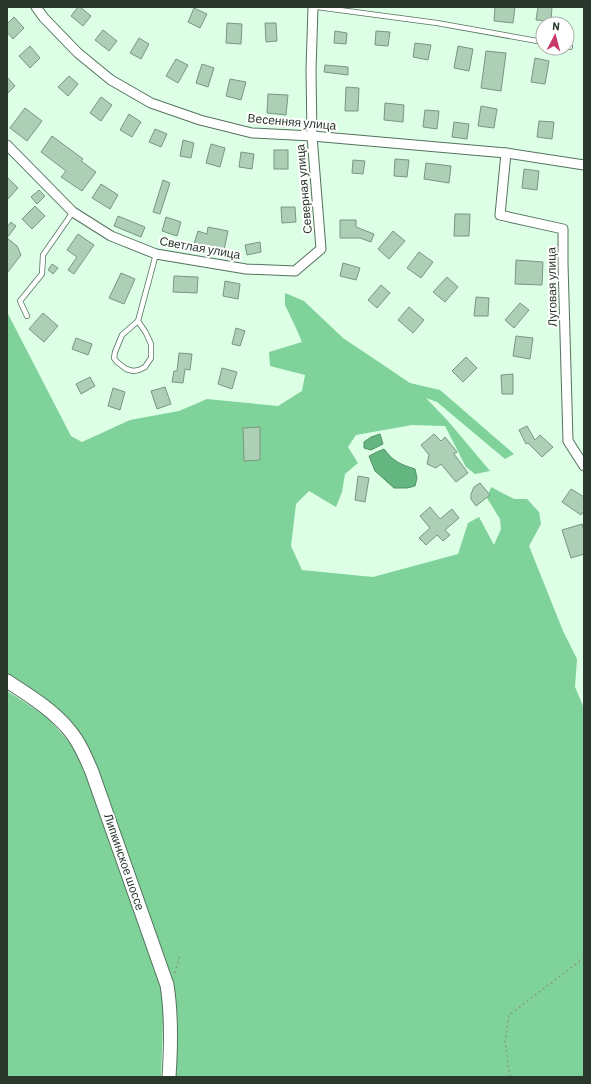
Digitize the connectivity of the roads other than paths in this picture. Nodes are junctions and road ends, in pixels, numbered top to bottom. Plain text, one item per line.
1 (36, 7) edge
2 (313, 7) edge
3 (317, 7) edge
4 (535, 41) edge
5 (312, 136) junction
6 (7, 145) edge
7 (506, 153) junction
8 (584, 165) edge
9 (74, 212) junction
10 (321, 248) joint
11 (156, 254) junction
12 (27, 316) dead end
13 (138, 321) junction
14 (584, 466) edge
15 (7, 681) edge
16 (169, 1077) edge

1 - 5 street, Весенняя улица
2 - 5 street, Северная улица
3 - 4 lane
5 - 7 street, Весенняя улица
5 - 10 street, Северная улица
6 - 9 street, Светлая улица
7 - 8 street, Весенняя улица
7 - 14 street, Луговая улица
9 - 11 street, Светлая улица
9 - 12 lane
10 - 11 street, Светлая улица
11 - 13 lane
13 - 13 lane
15 - 16 street, Липкинское шоссе

